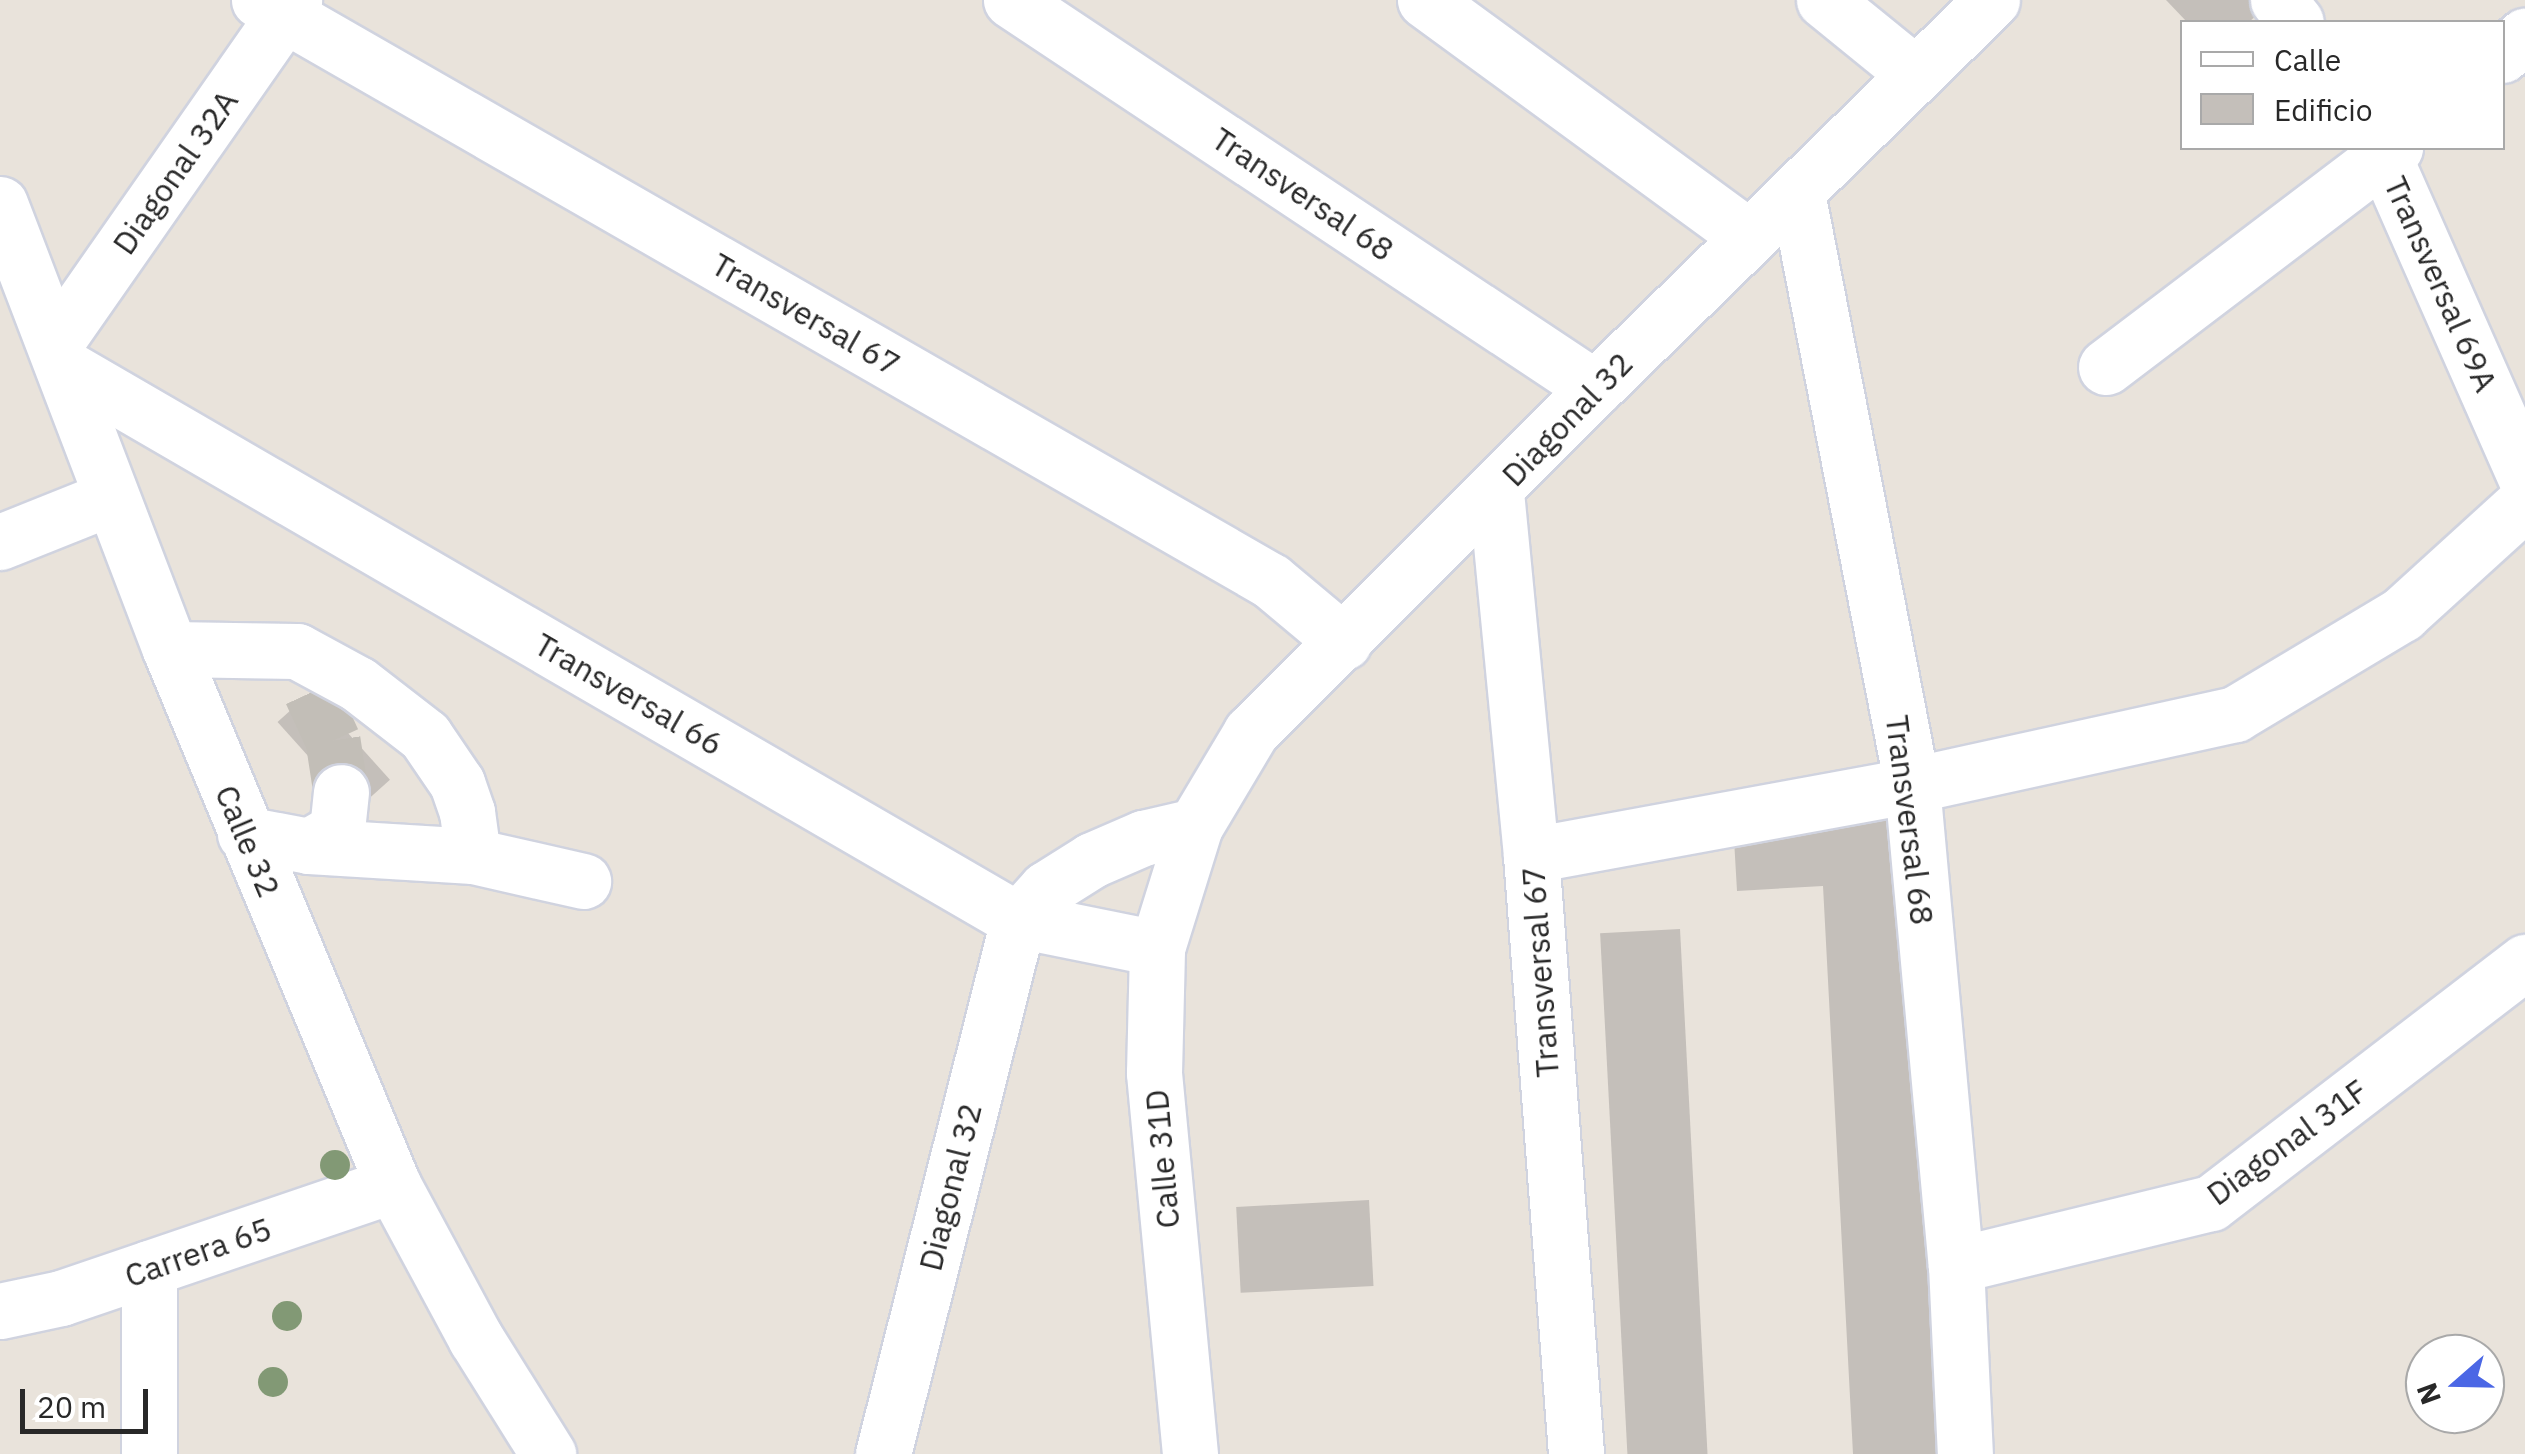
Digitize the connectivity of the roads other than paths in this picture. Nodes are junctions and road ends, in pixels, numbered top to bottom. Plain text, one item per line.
1 (1011, 0) edge
2 (1425, 0) edge
3 (1824, 0) edge
4 (1992, 0) edge
5 (2278, 0) edge
6 (280, 5) edge
7 (2294, 20) edge
8 (2525, 36) edge
9 (2505, 53) edge
10 (1915, 74) junction
11 (2387, 150) edge
12 (1796, 193) junction
13 (0, 204) edge
14 (1749, 237) junction
15 (59, 354) junction
16 (2106, 367) dead end
17 (1595, 388) junction
18 (2525, 476) edge
19 (1496, 492) junction
20 (110, 498) junction
21 (2525, 502) edge
22 (0, 542) edge
23 (1344, 642) junction
24 (262, 648) junction
25 (170, 649) junction
26 (312, 692) tunnel mouth
27 (1912, 785) junction
28 (341, 792) tunnel mouth
29 (245, 834) junction
30 (309, 846) junction
31 (1187, 846) junction
32 (1532, 855) junction
33 (473, 856) junction
34 (583, 881) dead end
35 (1018, 920) junction
36 (1157, 948) junction
37 (2525, 962) edge
38 (393, 1185) junction
39 (1956, 1265) junction
40 (149, 1268) junction
41 (0, 1311) edge
42 (149, 1454) edge
43 (548, 1454) edge
44 (883, 1454) edge
45 (1190, 1454) edge
46 (1576, 1454) edge
47 (1965, 1454) edge

1 - 17 street, Transversal 68
2 - 14 street
3 - 10 street
4 - 10 street, Diagonal 32
5 - 7 street
6 - 15 street, Diagonal 32A
6 - 23 street, Transversal 67
8 - 9 street
10 - 12 street, Diagonal 32
11 - 16 street
11 - 18 street, Transversal 69A
12 - 14 street, Diagonal 32
12 - 27 street, Transversal 68
13 - 15 street, Calle 32
14 - 17 street, Diagonal 32
15 - 20 street, Calle 32
15 - 35 street, Transversal 66
17 - 19 street, Diagonal 32
19 - 23 street, Diagonal 32
19 - 32 street, Transversal 67
20 - 22 street
20 - 25 street, Calle 32
21 - 27 street
23 - 31 street, Diagonal 32
24 - 25 street
24 - 26 street
24 - 33 street
25 - 29 street, Calle 32
27 - 32 street
27 - 39 street, Transversal 68
28 - 30 street
29 - 30 street
29 - 38 street, Calle 32
30 - 33 street
31 - 35 street
31 - 36 street, Calle 31D
32 - 46 street, Transversal 67
33 - 34 street
35 - 36 street, Transversal 66
35 - 44 street, Diagonal 32
36 - 45 street, Calle 31D
37 - 39 street, Diagonal 31F
38 - 40 street, Carrera 65
38 - 43 street, Calle 32
39 - 47 street, Transversal 68
40 - 41 street, Carrera 65
40 - 42 street

